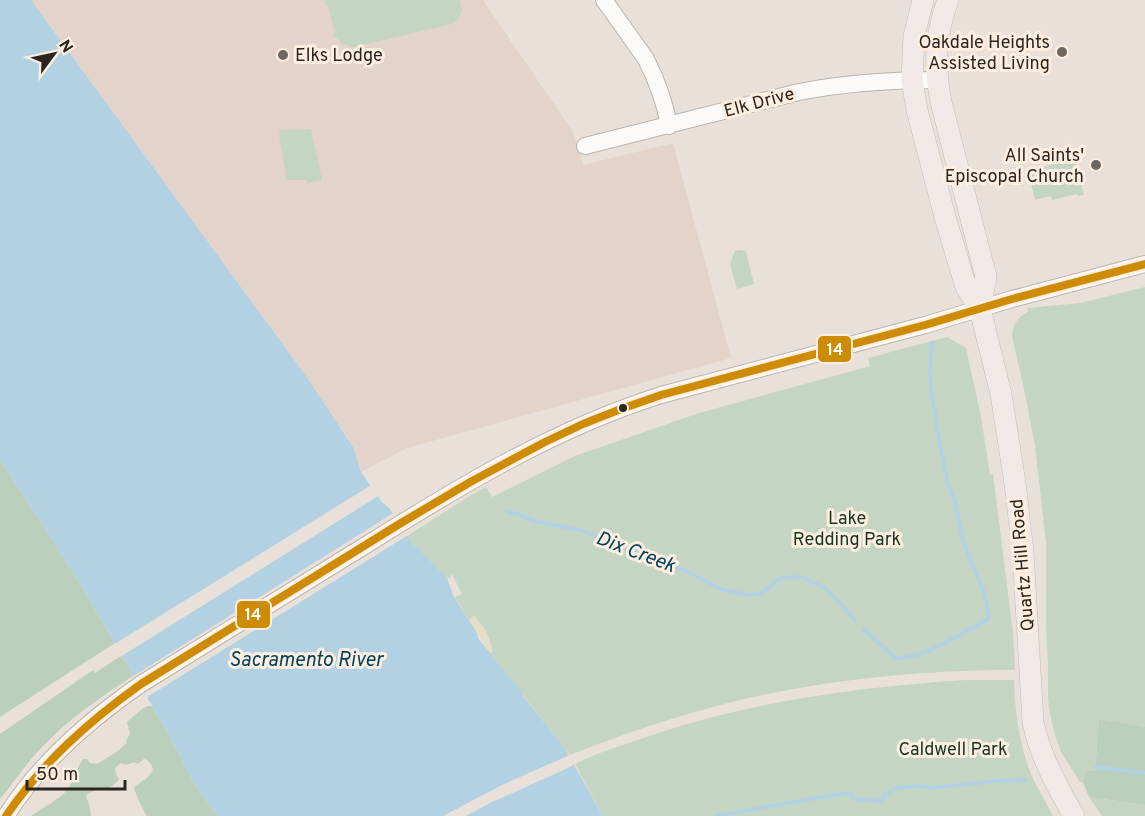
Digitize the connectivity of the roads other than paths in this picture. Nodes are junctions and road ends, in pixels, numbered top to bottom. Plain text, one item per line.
1 (604, 0) edge
2 (923, 0) edge
3 (948, 0) edge
4 (912, 80) junction
5 (937, 80) junction
6 (669, 126) junction
7 (585, 146) dead end
8 (1145, 264) edge
9 (980, 309) junction
10 (6, 816) edge
11 (1074, 816) edge

1 - 6 street
2 - 4 main road, Quartz Hill Road
3 - 5 main road, Quartz Hill Road
4 - 5 street, Elk Drive
4 - 6 street, Elk Drive
4 - 9 main road, Quartz Hill Road
5 - 9 main road, Quartz Hill Road
6 - 7 street, Elk Drive
8 - 9 street
9 - 10 street
9 - 11 main road, Quartz Hill Road

